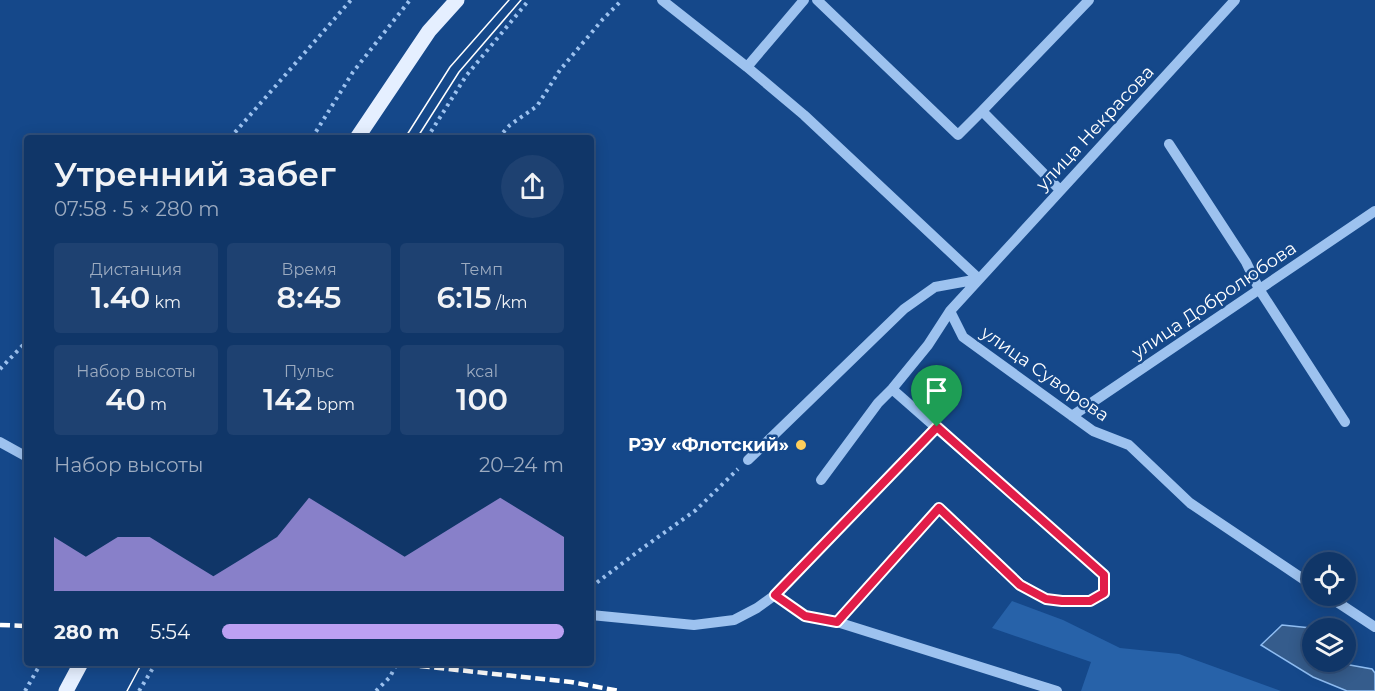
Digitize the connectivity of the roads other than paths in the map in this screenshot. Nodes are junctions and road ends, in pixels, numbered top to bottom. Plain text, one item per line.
1 (457, 0) edge
2 (662, 0) edge
3 (804, 0) edge
4 (818, 0) edge
5 (1089, 0) edge
6 (1235, 0) edge
7 (747, 67) junction
8 (982, 111) junction
9 (359, 135) edge
10 (1169, 144) dead end
11 (1060, 190) junction
12 (1375, 211) edge
13 (979, 279) junction
14 (1259, 289) junction
15 (950, 311) junction
16 (892, 389) junction
17 (1072, 416) junction
18 (1345, 422) dead end
19 (937, 427) junction
20 (0, 442) edge
21 (24, 455) edge
22 (748, 460) road end
23 (821, 480) dead end
24 (1302, 578) edge
25 (775, 595) junction
26 (1343, 606) edge
27 (594, 615) edge
28 (837, 622) junction
29 (1375, 627) edge
30 (79, 666) edge
31 (66, 691) edge
32 (1057, 691) edge

1 - 9 main road
2 - 7 street
3 - 7 street
4 - 8 street
5 - 8 street
6 - 11 street, улица Некрасова
7 - 13 street
8 - 11 street
10 - 14 street
11 - 13 street, улица Некрасова
12 - 14 street, улица Добролюбова
13 - 15 street
13 - 22 street
14 - 17 street, улица Добролюбова
14 - 18 street
15 - 16 street
15 - 17 street, улица Суворова
16 - 19 street
16 - 23 street
17 - 24 street, улица Суворова
19 - 25 street
19 - 28 street
20 - 21 street
25 - 27 street
25 - 28 street
26 - 29 street
28 - 32 street
30 - 31 main road

